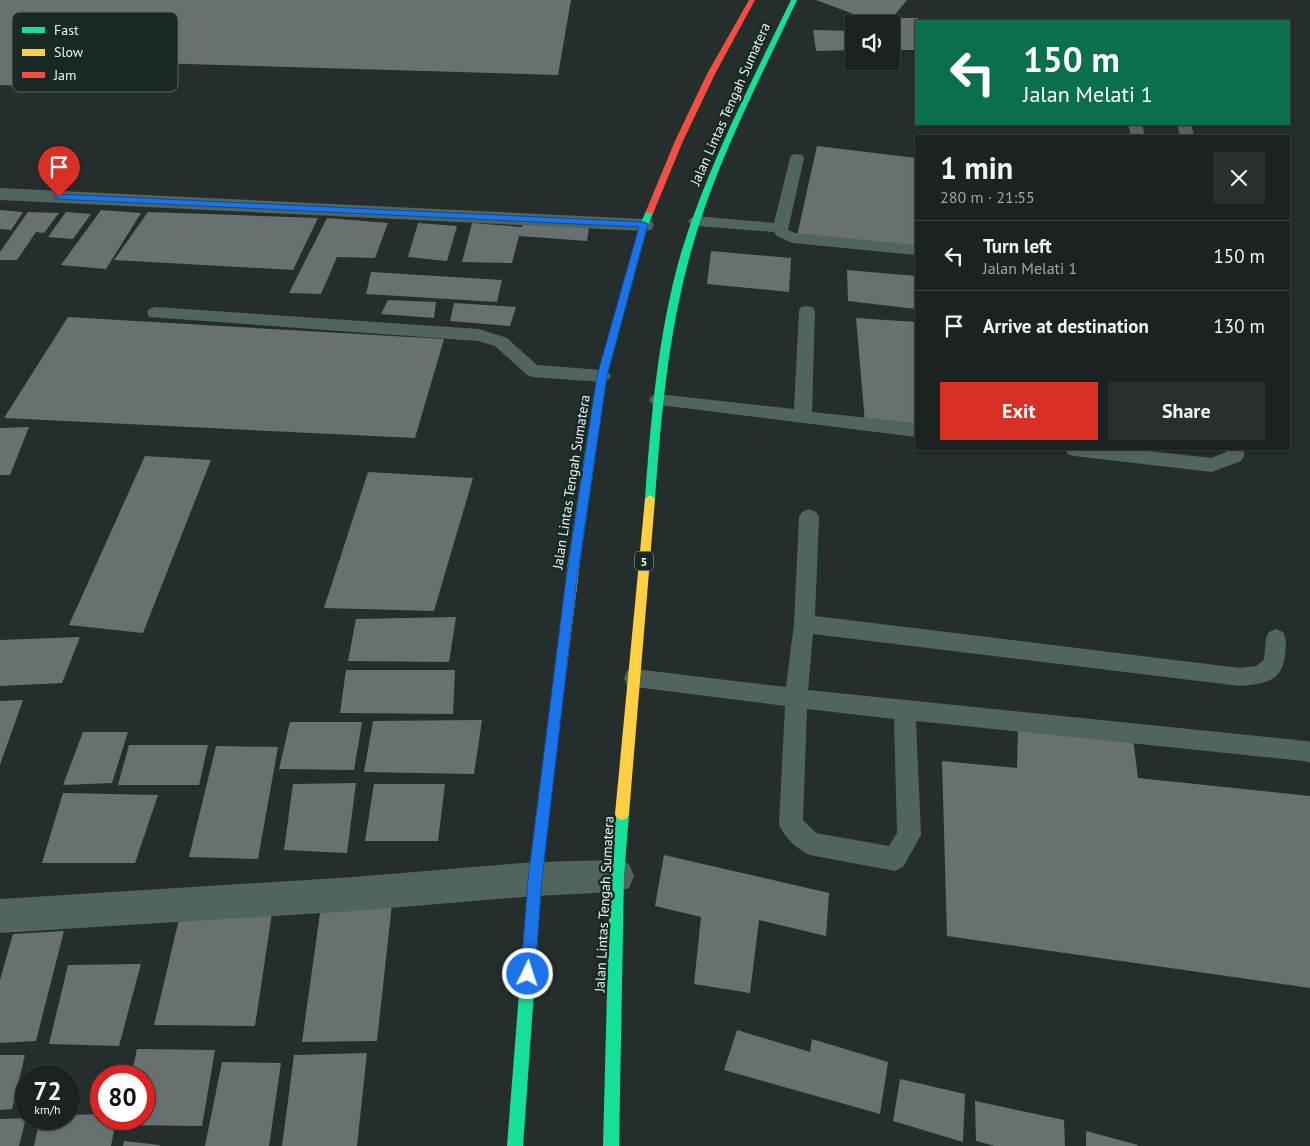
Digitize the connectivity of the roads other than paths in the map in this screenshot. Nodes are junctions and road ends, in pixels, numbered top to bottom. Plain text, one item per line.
1 (794, 0) edge
2 (753, 4) edge
3 (797, 158) dead end
4 (0, 194) edge
5 (696, 221) junction
6 (644, 224) junction
7 (780, 228) junction
8 (915, 250) edge
9 (807, 311) dead end
10 (155, 313) dead end
11 (602, 376) junction
12 (658, 400) junction
13 (803, 417) junction
14 (915, 430) edge
15 (1083, 450) edge
16 (1235, 450) edge
17 (810, 517) dead end
18 (804, 624) junction
19 (1276, 638) dead end
20 (635, 678) junction
21 (796, 699) junction
22 (905, 709) junction
23 (1310, 753) edge
24 (617, 876) junction
25 (535, 879) junction
26 (0, 916) edge
27 (611, 1145) edge
28 (515, 1146) edge
29 (598, 1146) edge

1 - 5 highway, Jalan Lintas Tengah Sumatera / 5
2 - 6 highway, Jalan Lintas Tengah Sumatera
3 - 7 lane
4 - 6 street
5 - 7 lane
5 - 12 highway, Jalan Lintas Tengah Sumatera / 5
6 - 11 highway, Jalan Lintas Tengah Sumatera
7 - 8 lane
9 - 13 lane
10 - 11 lane
11 - 25 highway, Jalan Lintas Tengah Sumatera
12 - 13 lane
12 - 20 highway, Jalan Lintas Tengah Sumatera / 5
13 - 14 lane
15 - 16 lane
17 - 18 lane
18 - 19 lane
18 - 21 lane
20 - 21 lane
20 - 24 highway, Jalan Lintas Tengah Sumatera / 5
21 - 22 lane
21 - 22 lane
22 - 23 lane
24 - 25 street
24 - 27 highway, Jalan Lintas Tengah Sumatera / 5
25 - 26 street
25 - 28 highway, Jalan Lintas Tengah Sumatera
27 - 29 highway

